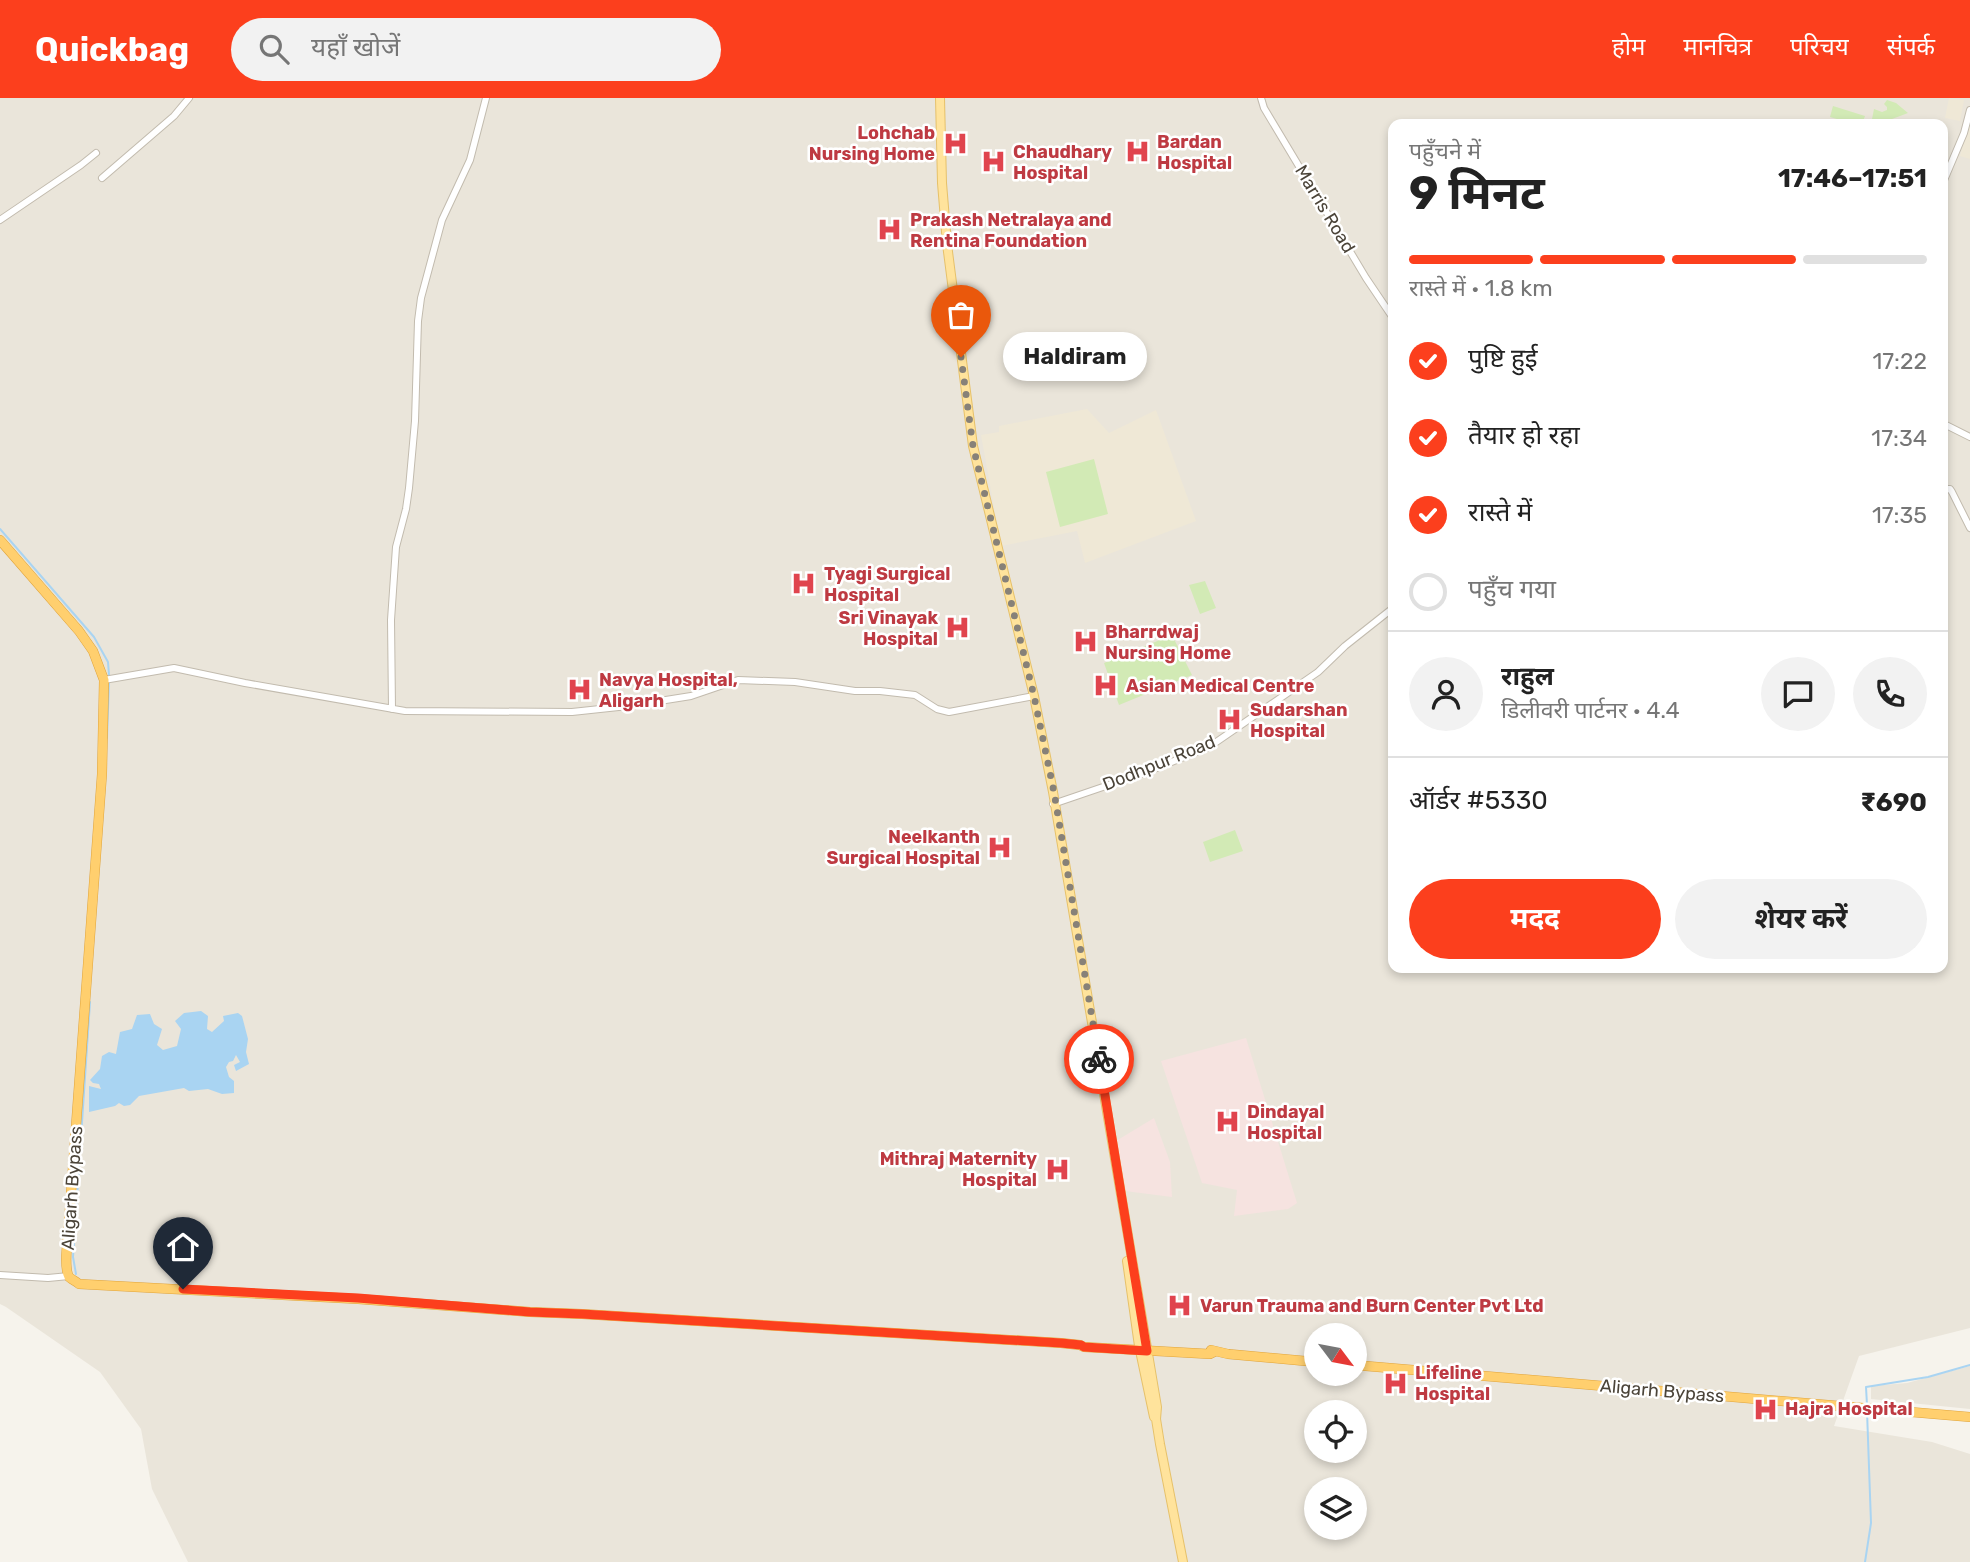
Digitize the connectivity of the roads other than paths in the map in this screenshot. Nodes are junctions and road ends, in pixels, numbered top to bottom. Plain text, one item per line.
1 (189, 98) edge
2 (486, 98) edge
3 (937, 98) edge
4 (1261, 98) edge
5 (1970, 110) edge
6 (96, 153) dead end
7 (1948, 171) edge
8 (102, 178) dead end
9 (0, 220) edge
10 (1388, 310) edge
11 (1948, 426) edge
12 (1970, 437) edge
13 (1948, 489) edge
14 (1970, 528) edge
15 (0, 540) edge
16 (1388, 612) edge
17 (107, 680) junction
18 (1032, 696) junction
19 (391, 709) junction
20 (1054, 804) junction
21 (0, 1275) edge
22 (69, 1276) junction
23 (1143, 1349) junction
24 (1304, 1361) edge
25 (1367, 1366) edge
26 (1970, 1417) edge
27 (1183, 1562) edge

1 - 8 street
2 - 19 street
3 - 18 main road
4 - 10 street, Marris Road
5 - 7 street
6 - 9 street
11 - 12 street
13 - 14 street
15 - 17 highway, Aligarh Bypass
16 - 20 street, Dodhpur Road
17 - 19 street
17 - 22 highway, Aligarh Bypass
18 - 19 street
18 - 20 main road
20 - 23 main road
21 - 22 street
22 - 23 highway, Aligarh Bypass
23 - 24 highway, Aligarh Bypass
23 - 27 main road
25 - 26 highway, Aligarh Bypass

